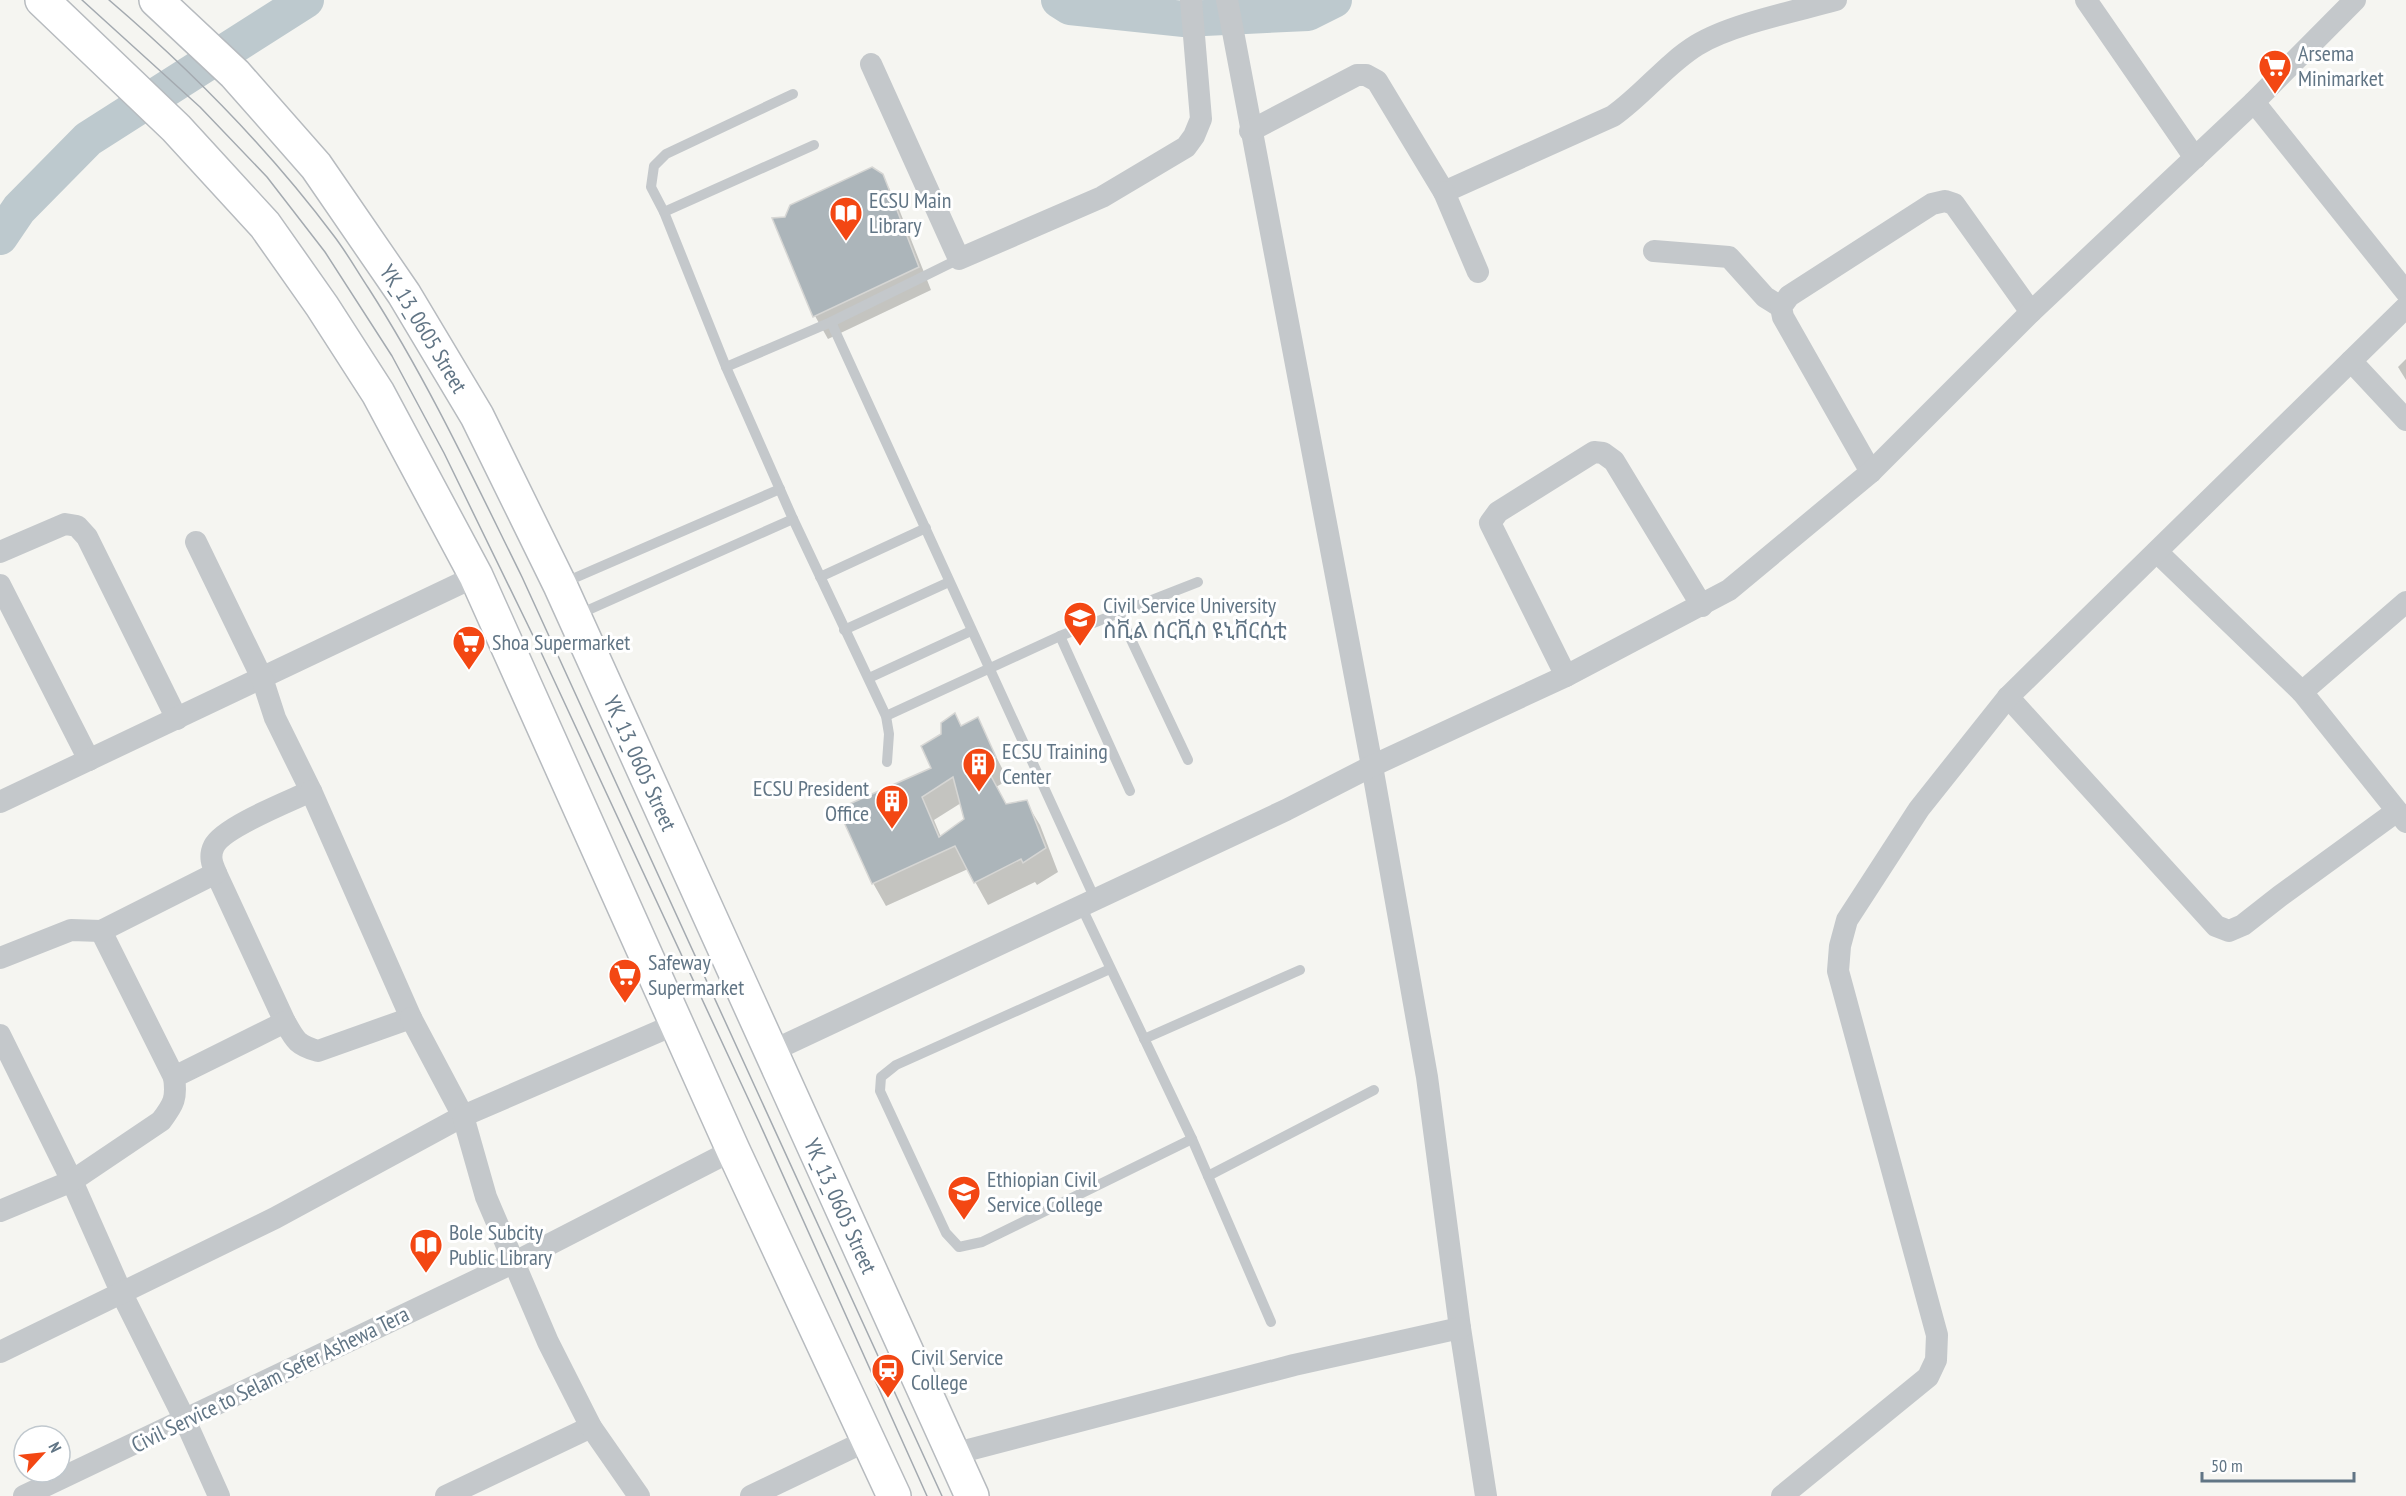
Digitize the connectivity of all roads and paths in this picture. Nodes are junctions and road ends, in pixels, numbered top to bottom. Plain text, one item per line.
1 (42, 0) edge
2 (1191, 0) edge
3 (1227, 0) edge
4 (1836, 0) edge
5 (2086, 0) edge
6 (2355, 0) edge
7 (156, 1) edge
8 (871, 64) dead end
9 (793, 94) dead end
10 (2254, 102) junction
11 (1250, 131) junction
12 (814, 145) dead end
13 (2195, 158) junction
14 (1444, 192) junction
15 (664, 212) junction
16 (1653, 251) dead end
17 (958, 259) junction
18 (1478, 272) dead end
19 (2406, 292) edge
20 (2406, 307) edge
21 (1781, 308) junction
22 (2031, 312) junction
23 (831, 322) junction
24 (2351, 361) junction
25 (726, 367) junction
26 (2406, 420) edge
27 (1871, 472) junction
28 (780, 489) junction
29 (793, 519) junction
30 (926, 528) junction
31 (196, 542) dead end
32 (0, 552) edge
33 (2157, 552) junction
34 (476, 576) junction
35 (820, 577) junction
36 (949, 582) junction
37 (1198, 582) dead end
38 (0, 585) edge
39 (560, 585) junction
40 (2406, 602) edge
41 (1702, 606) junction
42 (1118, 612) junction
43 (574, 617) junction
44 (844, 630) junction
45 (971, 631) junction
46 (1060, 636) junction
47 (991, 669) junction
48 (1566, 676) junction
49 (262, 678) junction
50 (869, 678) junction
51 (2302, 693) junction
52 (2008, 697) junction
53 (886, 716) junction
54 (177, 719) junction
55 (89, 760) junction
56 (1188, 760) dead end
57 (887, 762) dead end
58 (1372, 766) junction
59 (311, 791) junction
60 (1130, 791) dead end
61 (0, 802) edge
62 (2402, 817) edge
63 (216, 873) junction
64 (1088, 902) junction
65 (101, 930) junction
66 (0, 958) edge
67 (1110, 969) junction
68 (1300, 970) dead end
69 (411, 1018) junction
70 (285, 1022) junction
71 (676, 1024) junction
72 (0, 1035) edge
73 (1144, 1039) junction
74 (772, 1051) junction
75 (174, 1077) junction
76 (1374, 1090) dead end
77 (462, 1116) junction
78 (1192, 1139) junction
79 (733, 1150) junction
80 (1208, 1176) junction
81 (72, 1181) junction
82 (0, 1211) edge
83 (515, 1262) junction
84 (122, 1294) junction
85 (1271, 1322) dead end
86 (1460, 1328) junction
87 (0, 1352) edge
88 (185, 1420) junction
89 (591, 1427) junction
90 (868, 1440) junction
91 (953, 1454) junction
92 (24, 1496) edge
93 (219, 1496) edge
94 (446, 1496) edge
95 (639, 1496) edge
96 (751, 1496) edge
97 (894, 1496) edge
98 (972, 1496) edge
99 (1486, 1496) edge
100 (1782, 1496) edge

1 - 34 main road
2 - 17 street
3 - 11 street
4 - 14 street
5 - 13 street
6 - 10 street
7 - 39 main road, YK_13_0605 Street
8 - 17 street
9 - 15 lane
10 - 13 street
10 - 19 street
11 - 14 street
11 - 58 street
12 - 15 lane
13 - 22 street
14 - 18 street
15 - 25 lane
16 - 21 street
17 - 23 lane
20 - 24 street
21 - 22 street
21 - 27 street
22 - 27 street
23 - 25 lane
23 - 30 lane
24 - 26 street
24 - 33 street
25 - 28 lane
27 - 41 street
28 - 29 lane
28 - 39 lane
29 - 35 lane
29 - 43 lane
30 - 35 lane
30 - 36 lane
31 - 49 street
32 - 54 street
33 - 51 street
33 - 52 street
34 - 49 street
34 - 71 main road
35 - 44 lane
36 - 44 lane
36 - 45 lane
37 - 42 lane
38 - 55 street
39 - 43 main road, YK_13_0605 Street
40 - 51 street
41 - 48 street
41 - 48 street
42 - 46 lane
42 - 56 lane
43 - 74 main road, YK_13_0605 Street
44 - 50 lane
45 - 47 lane
45 - 50 lane
46 - 47 lane
46 - 60 lane
47 - 53 lane
47 - 64 lane
48 - 58 street
49 - 54 street
49 - 59 street
50 - 53 lane
51 - 62 street
52 - 62 street
52 - 100 street
53 - 57 lane
54 - 55 street
55 - 61 street
58 - 64 street
58 - 86 street
59 - 63 street
59 - 69 street
63 - 65 street
63 - 70 street
64 - 67 lane
64 - 74 street
65 - 66 street
65 - 75 street
67 - 73 lane
67 - 78 lane
68 - 73 lane
69 - 70 street
69 - 77 street
70 - 75 street
71 - 77 street
71 - 79 main road
72 - 81 street
73 - 78 lane
74 - 91 main road, YK_13_0605 Street
75 - 81 street
76 - 80 lane
77 - 83 street
77 - 84 street
78 - 80 lane
79 - 83 street, Civil Service to Selam Sefer Ashewa Tera
79 - 90 main road
80 - 85 lane
81 - 82 street
81 - 84 street
83 - 88 street, Civil Service to Selam Sefer Ashewa Tera
83 - 89 street
84 - 87 street
84 - 88 street
86 - 91 street
86 - 99 street
88 - 92 street, Civil Service to Selam Sefer Ashewa Tera
88 - 93 street
89 - 94 street
89 - 95 street
90 - 96 street
90 - 97 main road
91 - 98 main road, YK_13_0605 Street

